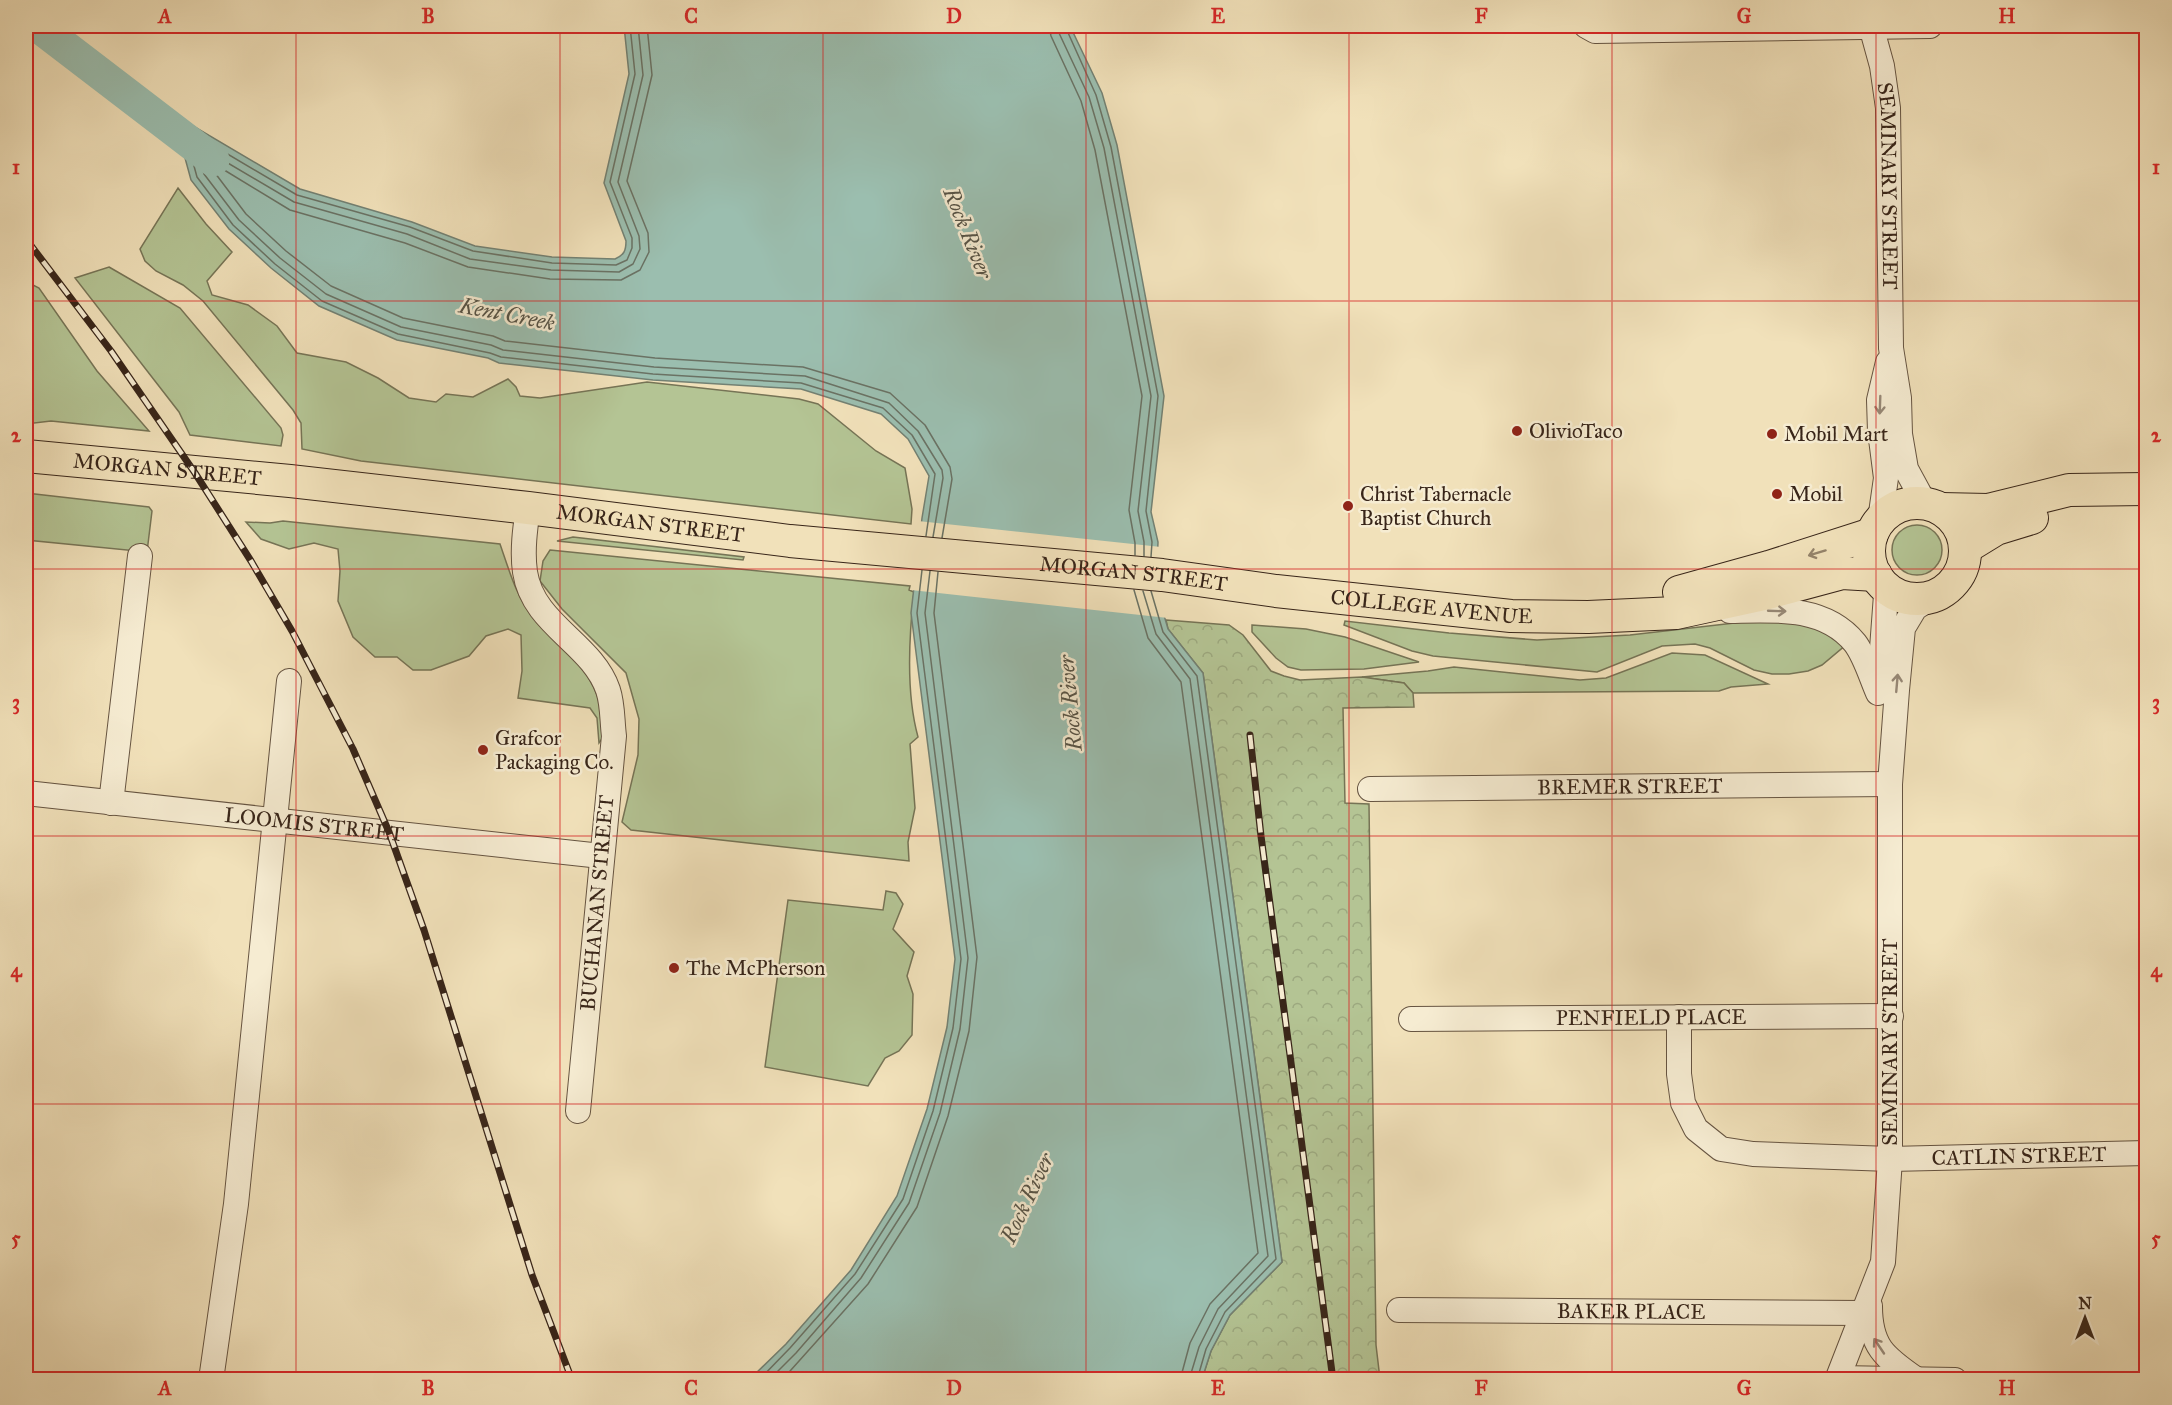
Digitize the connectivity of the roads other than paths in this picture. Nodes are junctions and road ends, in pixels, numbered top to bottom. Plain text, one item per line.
1 (1586, 26) edge
2 (1871, 26) edge
3 (1930, 26) edge
4 (1891, 348) junction
5 (26, 456) edge
6 (2146, 490) edge
7 (1933, 506) junction
8 (528, 508) junction
9 (1876, 527) junction
10 (1965, 548) junction
11 (140, 556) dead end
12 (1880, 580) junction
13 (1276, 591) joint
14 (1934, 596) junction
15 (1677, 613) junction
16 (1588, 617) junction
17 (289, 681) dead end
18 (1878, 693) junction
19 (1890, 784) junction
20 (1370, 789) dead end
21 (26, 793) edge
22 (111, 803) junction
23 (274, 820) junction
24 (601, 856) junction
25 (1891, 1016) junction
26 (1679, 1017) junction
27 (1411, 1019) dead end
28 (578, 1111) dead end
29 (2146, 1153) edge
30 (1890, 1159) junction
31 (1868, 1305) junction
32 (1400, 1310) dead end
33 (1838, 1379) edge
34 (1916, 1379) edge
35 (211, 1380) edge
36 (1955, 1380) edge

1 - 2 street
2 - 3 street
2 - 4 street, SEMINARY STREET
4 - 7 street, SEMINARY STREET
4 -> 9 street, SEMINARY STREET
5 - 8 main road, MORGAN STREET
6 - 7 main road, COLLEGE AVENUE
6 - 10 main road, COLLEGE AVENUE
7 - 9 main road, COLLEGE AVENUE
7 - 10 main road
8 - 13 main road, MORGAN STREET
8 - 24 street, BUCHANAN STREET
9 - 12 main road
9 -> 16 main road, COLLEGE AVENUE
10 - 14 main road
11 - 22 street
12 - 14 main road, COLLEGE AVENUE
12 - 15 main road, COLLEGE AVENUE
12 - 18 street, SEMINARY STREET
13 - 16 main road, COLLEGE AVENUE
19 -> 14 street, SEMINARY STREET
15 - 16 main road, COLLEGE AVENUE
15 -> 18 street
17 - 23 street
18 - 19 street, SEMINARY STREET
19 - 20 street, BREMER STREET
19 - 25 street, SEMINARY STREET
21 - 22 street, LOOMIS STREET
22 - 23 street, LOOMIS STREET
23 - 24 street, LOOMIS STREET
23 - 35 street
24 - 28 street, BUCHANAN STREET
25 - 26 street, PENFIELD PLACE
25 - 30 street, SEMINARY STREET
26 - 27 street, PENFIELD PLACE
26 - 30 street, CATLIN STREET
29 - 30 street, CATLIN STREET
30 - 31 street, SEMINARY STREET
31 - 32 street, BAKER PLACE
31 - 33 street, SEMINARY STREET
34 -> 31 street, SEMINARY STREET
33 - 34 street
34 - 36 street

